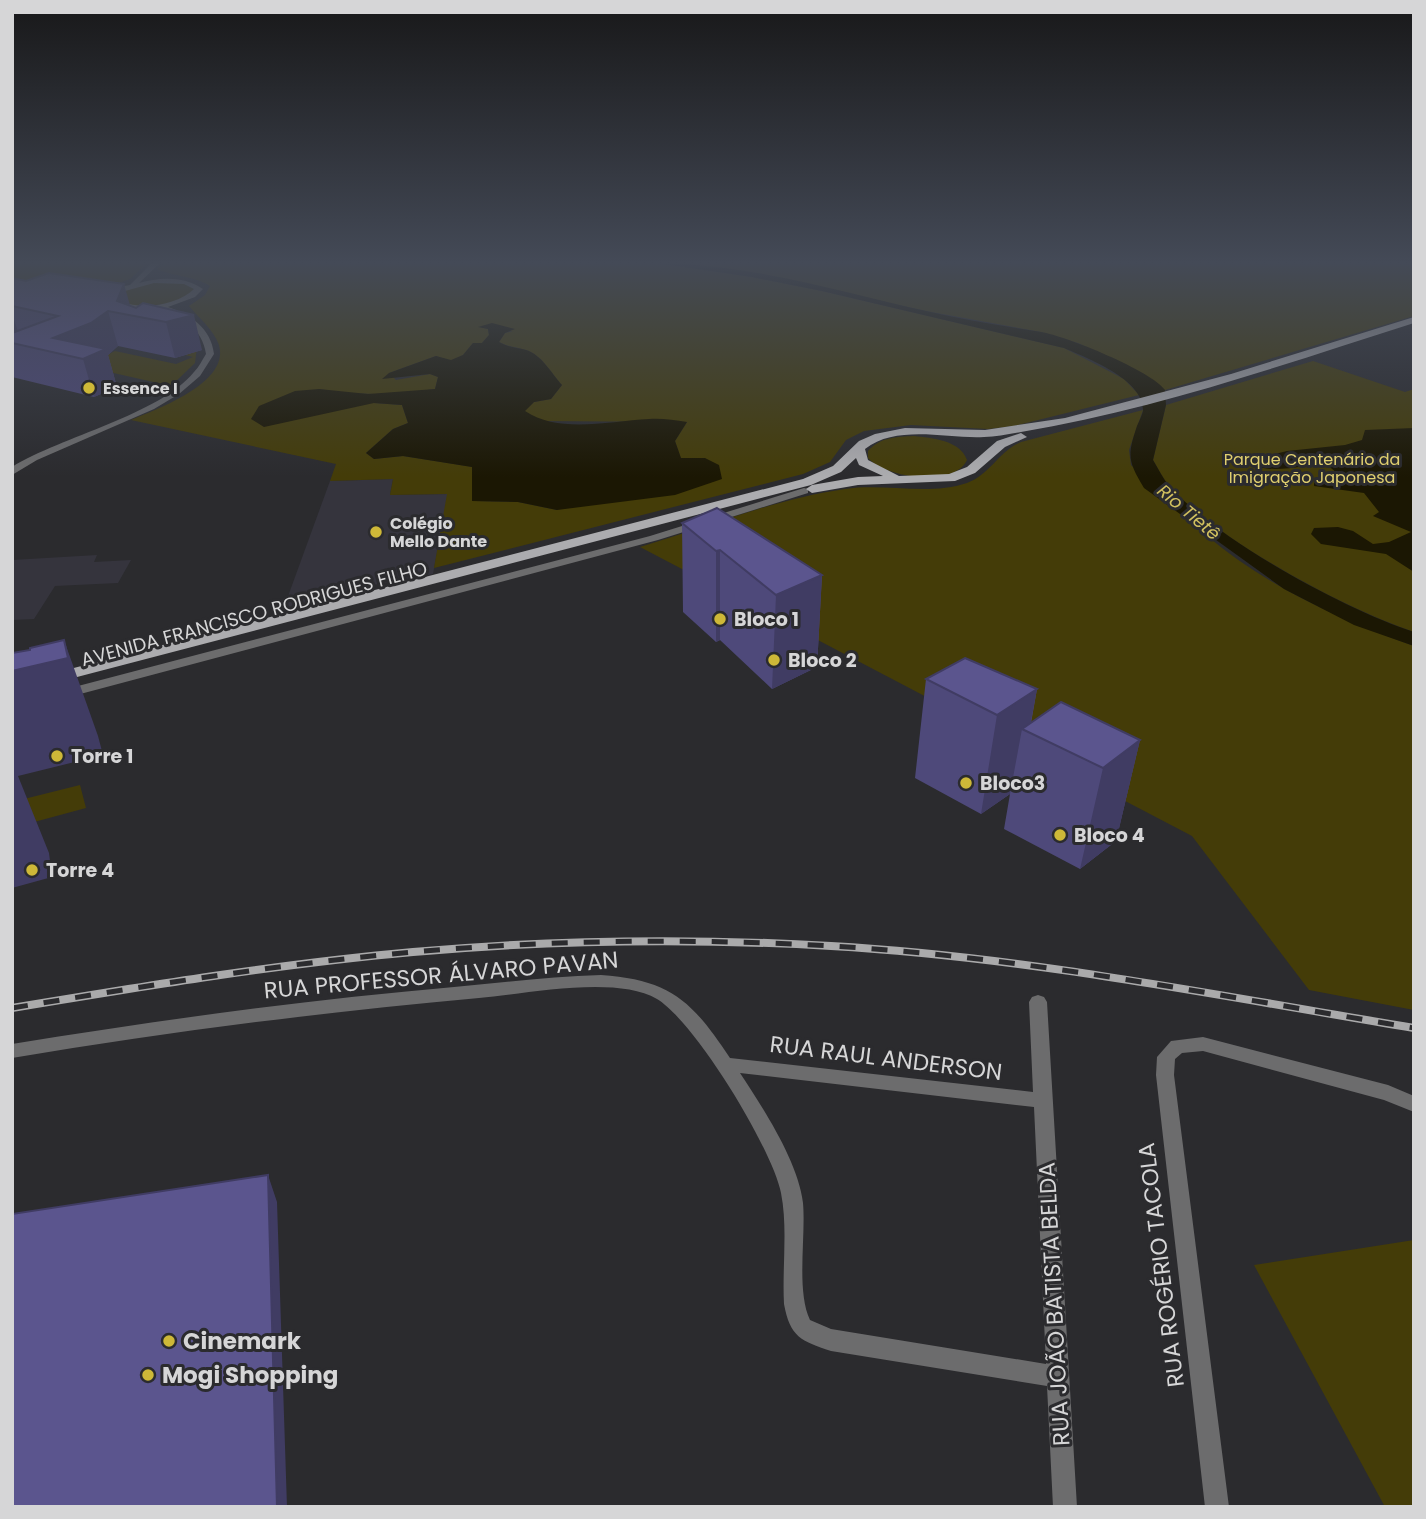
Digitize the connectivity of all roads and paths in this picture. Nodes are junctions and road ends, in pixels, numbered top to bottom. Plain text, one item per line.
1 (200, 335) edge
2 (1375, 335) edge
3 (124, 404) dead end
4 (145, 409) junction
5 (1123, 409) junction
6 (929, 433) junction
7 (859, 449) junction
8 (12, 454) edge
9 (37, 454) junction
10 (976, 464) junction
11 (12, 472) edge
12 (915, 481) junction
13 (804, 491) junction
14 (12, 689) edge
15 (52, 697) edge
16 (12, 698) edge
17 (1038, 1002) dead end
18 (12, 1051) edge
19 (723, 1064) junction
20 (1044, 1101) junction
21 (1414, 1104) edge
22 (1058, 1377) junction
23 (1065, 1507) edge
24 (1217, 1507) edge

1 - 4 street
2 - 5 main road, AVENIDA FRANCISCO RODRIGUES FILHO
3 - 4 street
4 - 9 street
5 - 6 main road, AVENIDA FRANCISCO RODRIGUES FILHO
5 - 10 main road, AVENIDA FRANCISCO RODRIGUES FILHO
6 - 7 main road, AVENIDA FRANCISCO RODRIGUES FILHO
6 - 10 main road, AVENIDA FRANCISCO RODRIGUES FILHO
7 - 12 main road, AVENIDA FRANCISCO RODRIGUES FILHO
7 - 14 main road, AVENIDA FRANCISCO RODRIGUES FILHO
8 - 9 street
9 - 11 street
10 - 12 main road, AVENIDA FRANCISCO RODRIGUES FILHO
12 - 13 main road, AVENIDA FRANCISCO RODRIGUES FILHO
13 - 15 street
13 - 16 main road, AVENIDA FRANCISCO RODRIGUES FILHO
17 - 20 street, RUA JOÃO BATISTA BELDA
18 - 19 street, RUA PROFESSOR ÁLVARO PAVAN
19 - 20 street, RUA RAUL ANDERSON
19 - 22 street, RUA PROFESSOR ÁLVARO PAVAN
20 - 22 street, RUA JOÃO BATISTA BELDA
21 - 24 street, RUA ROGÉRIO TACOLA
22 - 23 street, RUA JOÃO BATISTA BELDA

